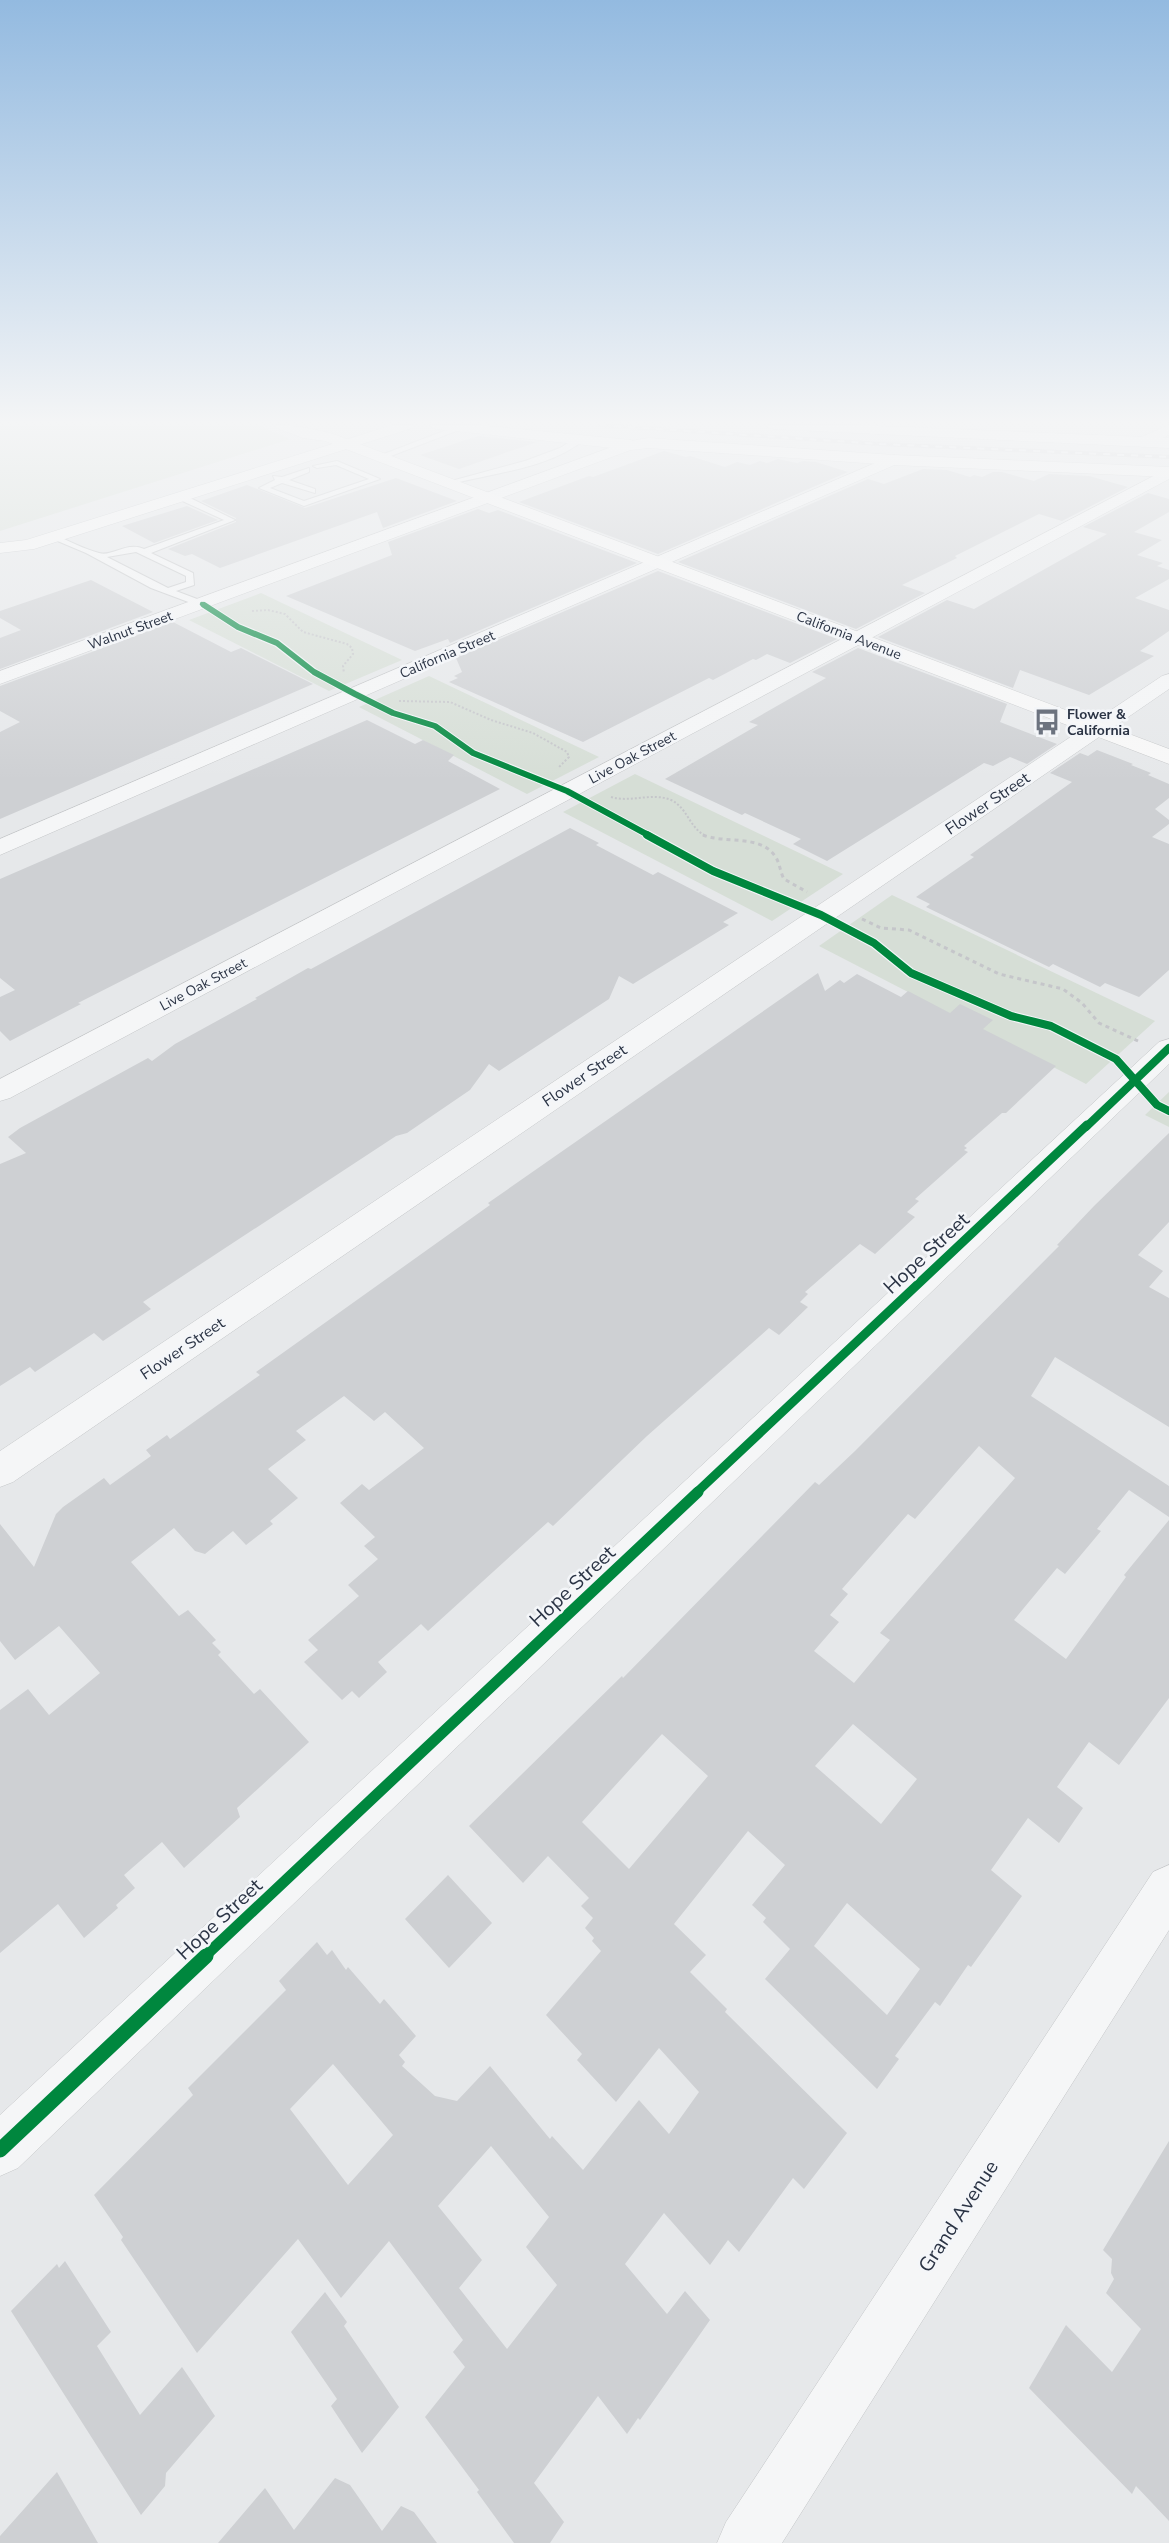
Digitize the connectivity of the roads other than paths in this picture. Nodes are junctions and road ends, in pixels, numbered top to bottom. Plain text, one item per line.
1 (32, 544) edge
2 (68, 544) edge
3 (167, 544) edge
4 (365, 544) edge
5 (609, 544) edge
6 (700, 544) edge
7 (1034, 544) edge
8 (0, 547) edge
9 (145, 552) junction
10 (99, 557) junction
11 (658, 562) junction
12 (171, 590) junction
13 (210, 601) junction
14 (857, 638) junction
15 (0, 678) edge
16 (1169, 680) edge
17 (1096, 729) junction
18 (1169, 757) edge
19 (0, 848) edge
20 (1156, 1046) edge
21 (0, 1091) edge
22 (0, 1471) edge
23 (1169, 1888) edge
24 (0, 2150) edge
25 (747, 2543) edge

1 - 8 street
2 - 10 lane
3 - 9 lane
4 - 13 street, Walnut Street
5 - 11 street, California Avenue
6 - 11 street, California Street
7 - 14 street, Live Oak Street
9 - 10 lane
9 - 12 lane
10 - 12 lane
11 - 14 street, California Avenue
11 - 19 street, California Street
12 - 13 lane
13 - 15 street, Walnut Street
14 - 17 street, California Avenue
14 - 21 street, Live Oak Street
16 - 17 street, Flower Street
17 - 18 street, California Avenue
17 - 22 street, Flower Street
20 - 24 street, Hope Street
23 - 25 street, Grand Avenue

